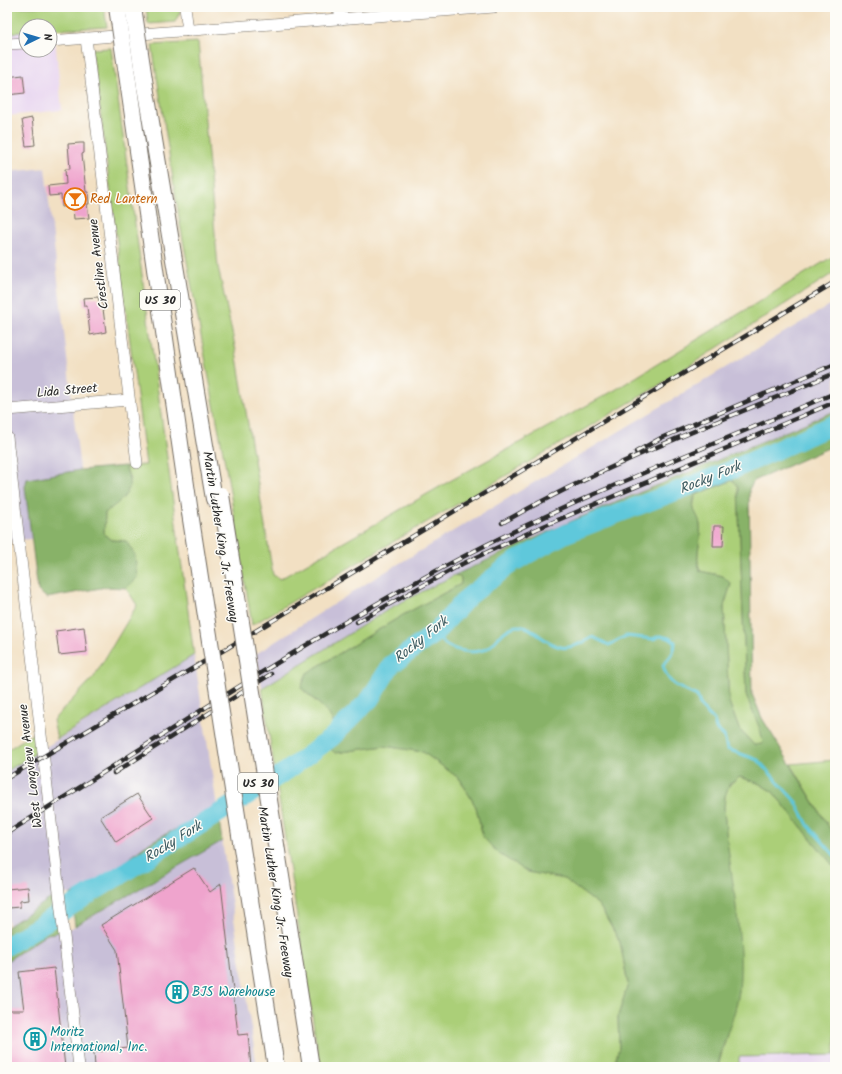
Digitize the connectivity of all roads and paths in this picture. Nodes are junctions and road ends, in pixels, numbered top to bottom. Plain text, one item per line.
1 (117, 7) edge
2 (133, 7) edge
3 (185, 7) edge
4 (339, 7) edge
5 (494, 7) edge
6 (341, 19) junction
7 (188, 32) junction
8 (86, 38) junction
9 (58, 40) edge
10 (18, 43) edge
11 (7, 44) edge
12 (129, 400) junction
13 (7, 410) edge
14 (7, 437) edge
15 (137, 463) dead end
16 (218, 497) junction
17 (186, 516) junction
18 (19, 538) junction
19 (7, 539) edge
20 (79, 1067) edge
21 (267, 1067) edge
22 (276, 1067) edge
23 (303, 1067) edge
24 (311, 1067) edge

1 - 17 highway, Martin Luther King Jr. Freeway / US 30, bridge
2 - 16 highway, Martin Luther King Jr. Freeway / US 30, bridge
3 - 7 street
4 - 6 street
5 - 6 street
6 - 7 street
7 - 8 street
8 - 9 street
8 - 12 street, Crestline Avenue
10 - 11 street
12 - 13 street, Lida Street
12 - 15 street, Crestline Avenue
14 - 18 street, West Longview Avenue
16 - 23 highway, Martin Luther King Jr. Freeway / US 30
16 - 24 highway, bridge
17 - 21 highway
17 - 22 highway, Martin Luther King Jr. Freeway / US 30, bridge
18 - 19 street
18 - 20 street, West Longview Avenue

